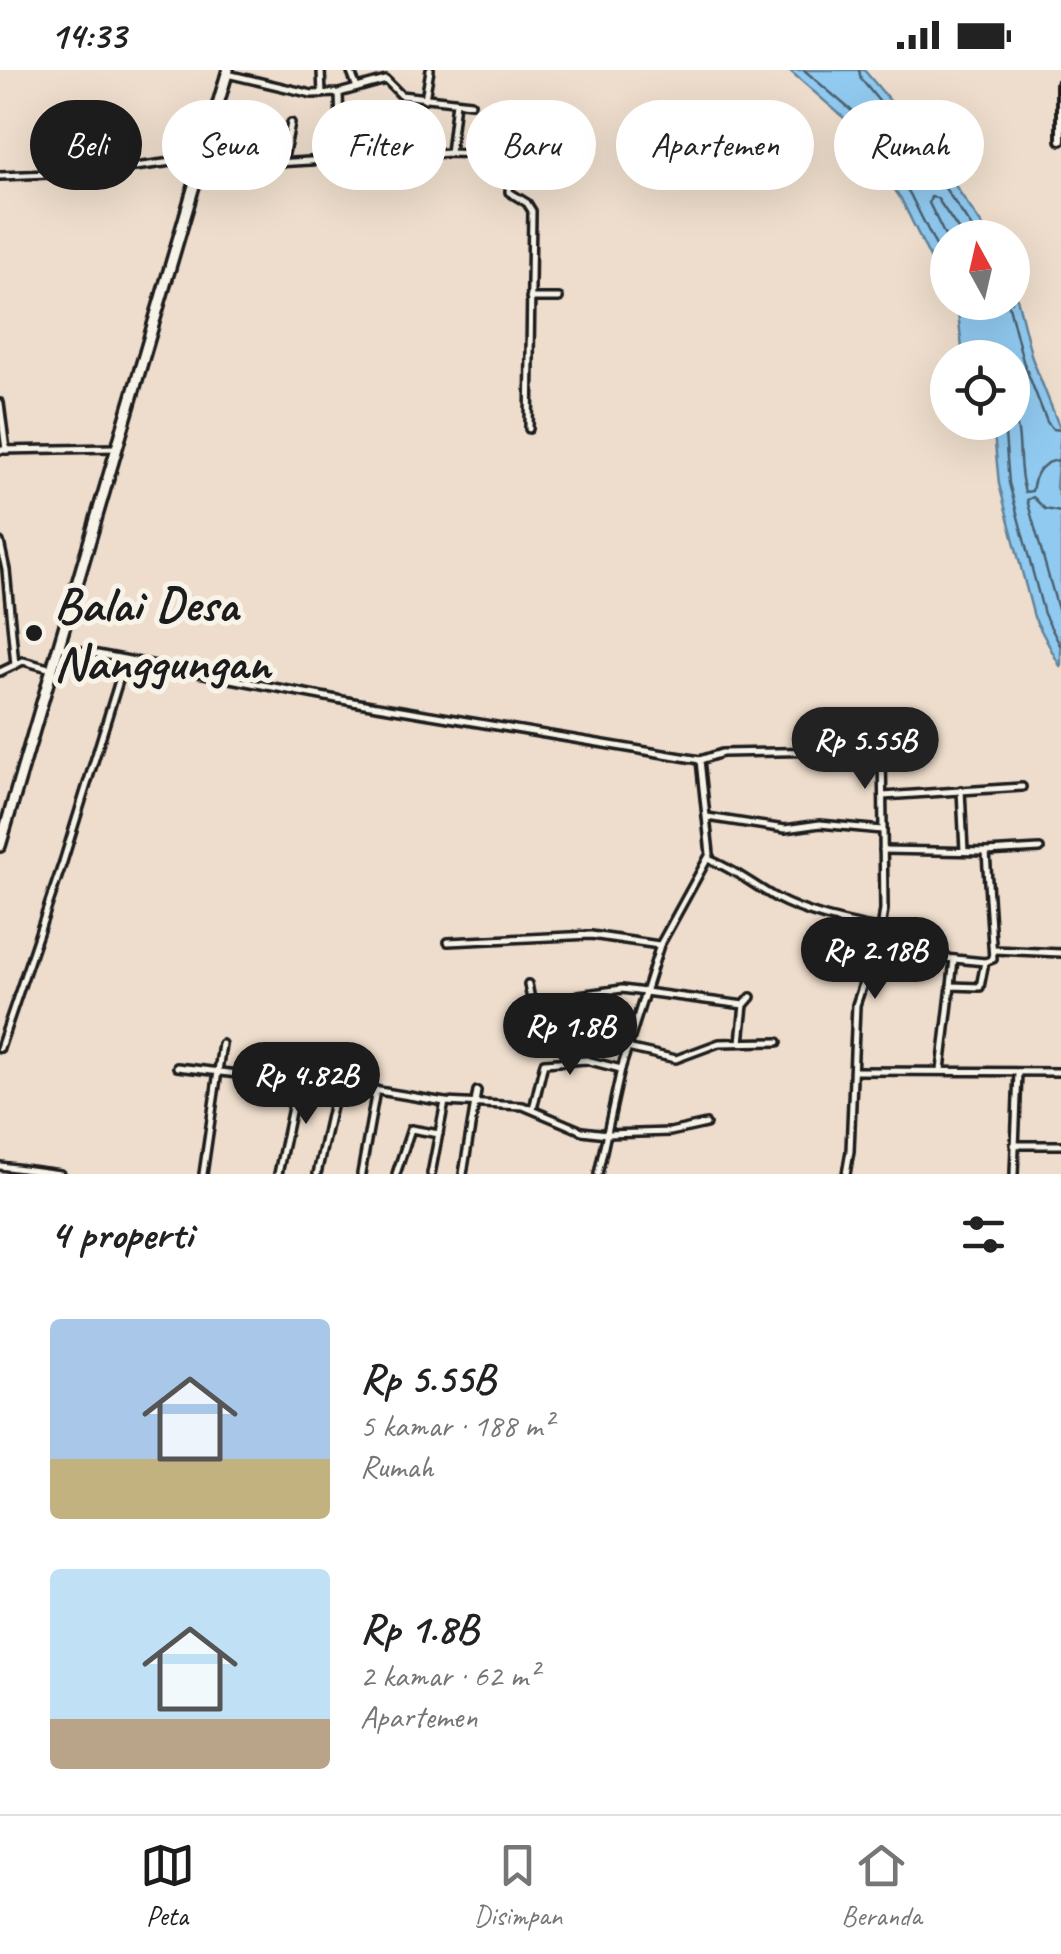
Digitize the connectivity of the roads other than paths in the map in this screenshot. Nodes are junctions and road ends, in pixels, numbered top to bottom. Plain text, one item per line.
1 (322, 70) edge
2 (350, 70) edge
3 (430, 70) edge
4 (227, 72) edge
5 (1061, 84) edge
6 (356, 88) junction
7 (339, 93) junction
8 (322, 94) junction
9 (425, 99) junction
10 (219, 100) edge
11 (339, 100) edge
12 (456, 102) junction
13 (466, 103) edge
14 (1061, 140) edge
15 (446, 153) edge
16 (450, 153) junction
17 (162, 163) edge
18 (0, 176) edge
19 (193, 190) edge
20 (530, 298) junction
21 (559, 298) dead end
22 (0, 403) edge
23 (529, 429) dead end
24 (118, 448) junction
25 (3, 450) edge
26 (0, 542) edge
27 (58, 647) junction
28 (125, 660) junction
29 (15, 665) junction
30 (52, 669) junction
31 (0, 672) edge
32 (700, 760) junction
33 (1022, 787) dead end
34 (961, 790) junction
35 (883, 796) junction
36 (707, 817) junction
37 (882, 830) junction
38 (0, 846) edge
39 (1040, 849) dead end
40 (883, 850) junction
41 (964, 852) junction
42 (986, 852) junction
43 (708, 858) junction
44 (881, 930) junction
45 (448, 942) dead end
46 (660, 945) junction
47 (993, 950) junction
48 (874, 951) junction
49 (1061, 953) edge
50 (954, 960) junction
51 (985, 962) junction
52 (528, 984) dead end
53 (951, 986) junction
54 (644, 991) junction
55 (751, 997) dead end
56 (744, 1005) junction
57 (740, 1042) junction
58 (778, 1042) dead end
59 (222, 1044) dead end
60 (0, 1048) edge
61 (627, 1048) junction
62 (177, 1066) dead end
63 (621, 1068) junction
64 (941, 1070) junction
65 (854, 1071) junction
66 (216, 1072) junction
67 (1018, 1072) junction
68 (1061, 1072) edge
69 (299, 1074) junction
70 (336, 1084) junction
71 (376, 1090) junction
72 (477, 1090) dead end
73 (445, 1102) junction
74 (474, 1106) junction
75 (533, 1109) junction
76 (706, 1124) dead end
77 (439, 1134) junction
78 (607, 1134) junction
79 (1014, 1145) junction
80 (1061, 1146) edge
81 (0, 1166) edge
82 (60, 1174) edge
83 (203, 1174) edge
84 (278, 1174) edge
85 (317, 1174) edge
86 (361, 1174) edge
87 (396, 1174) edge
88 (431, 1174) edge
89 (462, 1174) edge
90 (598, 1174) edge
91 (846, 1174) edge
92 (1014, 1174) edge

1 - 8 street
2 - 6 street
3 - 9 street
4 - 8 street
4 - 10 main road
5 - 14 street
6 - 7 street
6 - 9 street
7 - 8 street
7 - 11 street
9 - 12 street
12 - 13 street
12 - 16 street
15 - 16 street
16 - 20 street
17 - 18 street
19 - 24 main road
20 - 21 street
20 - 23 street
22 - 25 street
24 - 25 street
24 - 27 main road
26 - 29 street
27 - 28 street
27 - 30 main road
28 - 32 street
28 - 60 street
29 - 30 street
29 - 31 street
30 - 38 main road
32 - 35 street
32 - 36 street
33 - 34 street
34 - 35 street
34 - 41 street
35 - 37 street
36 - 37 street
36 - 43 street
37 - 40 street
39 - 42 street
40 - 41 street
40 - 44 street
41 - 42 street
42 - 47 street
43 - 44 street
43 - 46 street
44 - 48 street
45 - 46 street
46 - 54 street
47 - 49 street
47 - 51 street
48 - 50 street
48 - 65 street
50 - 51 street
50 - 53 street
51 - 53 street
52 - 54 street
53 - 64 street
54 - 56 street
54 - 61 street
55 - 56 street
56 - 57 street
57 - 58 street
57 - 61 street
59 - 66 street
61 - 63 street
62 - 66 street
63 - 75 street
63 - 78 street
64 - 65 street
64 - 67 street
65 - 91 street
66 - 69 street
66 - 83 street
67 - 68 street
67 - 79 street
69 - 70 street
69 - 84 street
70 - 71 street
70 - 85 street
71 - 73 street
71 - 86 street
72 - 74 street
73 - 74 street
73 - 77 street
74 - 75 street
74 - 89 street
75 - 78 street
76 - 78 street
77 - 87 street
77 - 88 street
78 - 90 street
79 - 80 street
79 - 92 street
81 - 82 street

